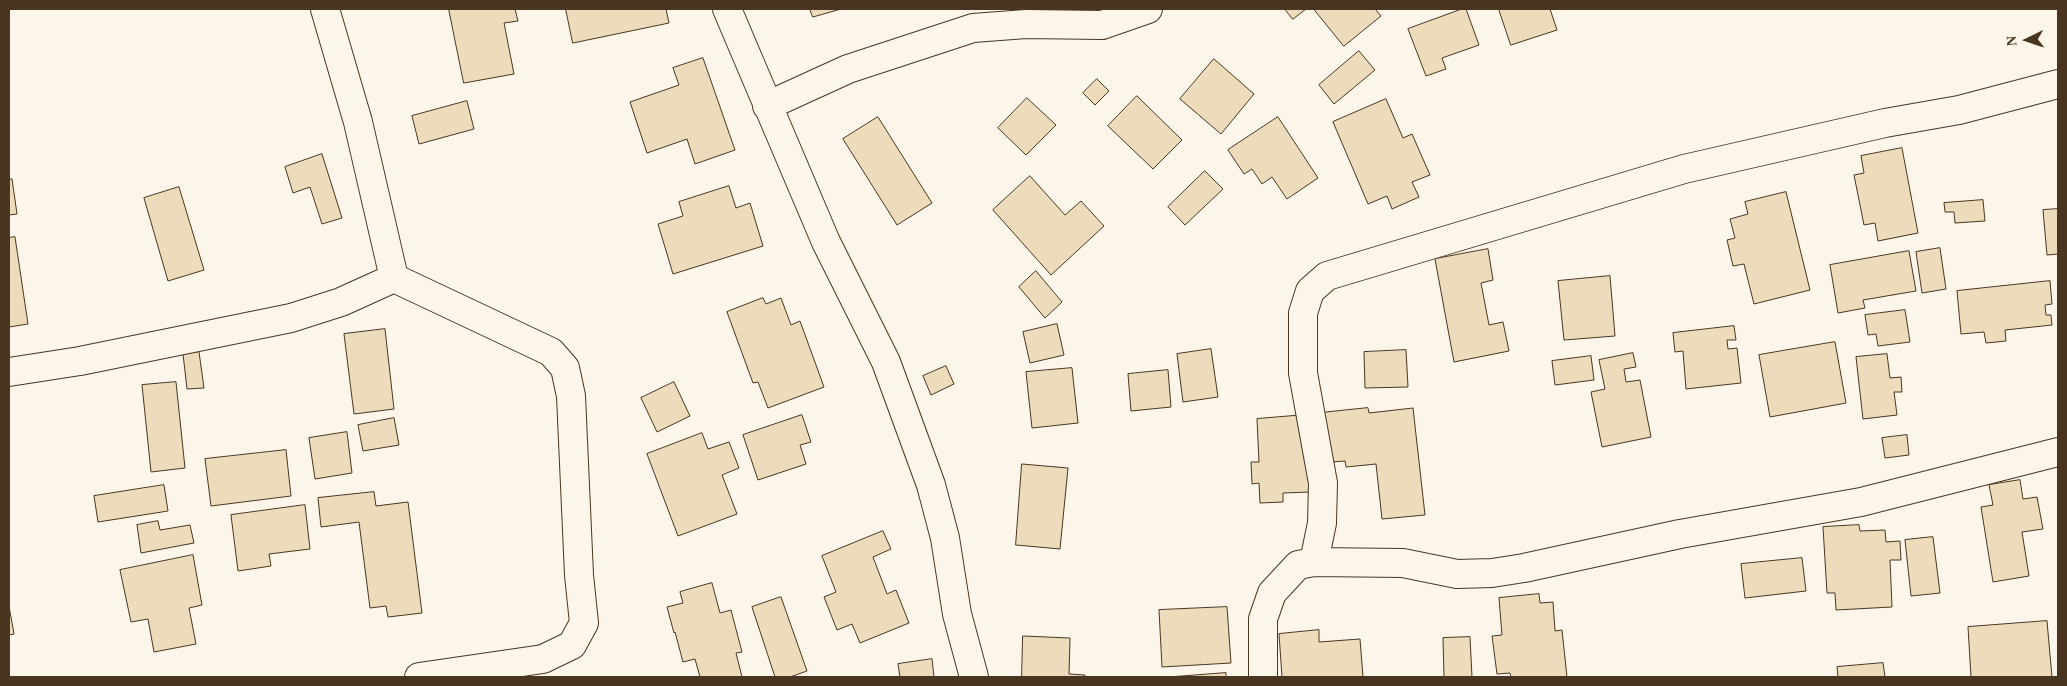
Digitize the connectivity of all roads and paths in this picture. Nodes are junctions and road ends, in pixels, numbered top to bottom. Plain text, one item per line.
1 (325, 9) edge
2 (727, 9) edge
3 (1148, 9) edge
4 (2058, 84) edge
5 (767, 106) junction
6 (394, 278) junction
7 (9, 372) edge
8 (2058, 452) edge
9 (1314, 562) junction
10 (419, 677) edge
11 (974, 677) edge
12 (1263, 677) edge

1 - 6 street
2 - 5 street
3 - 5 street
4 - 9 street
5 - 11 street
6 - 7 street
6 - 10 street
8 - 9 street
9 - 12 street

